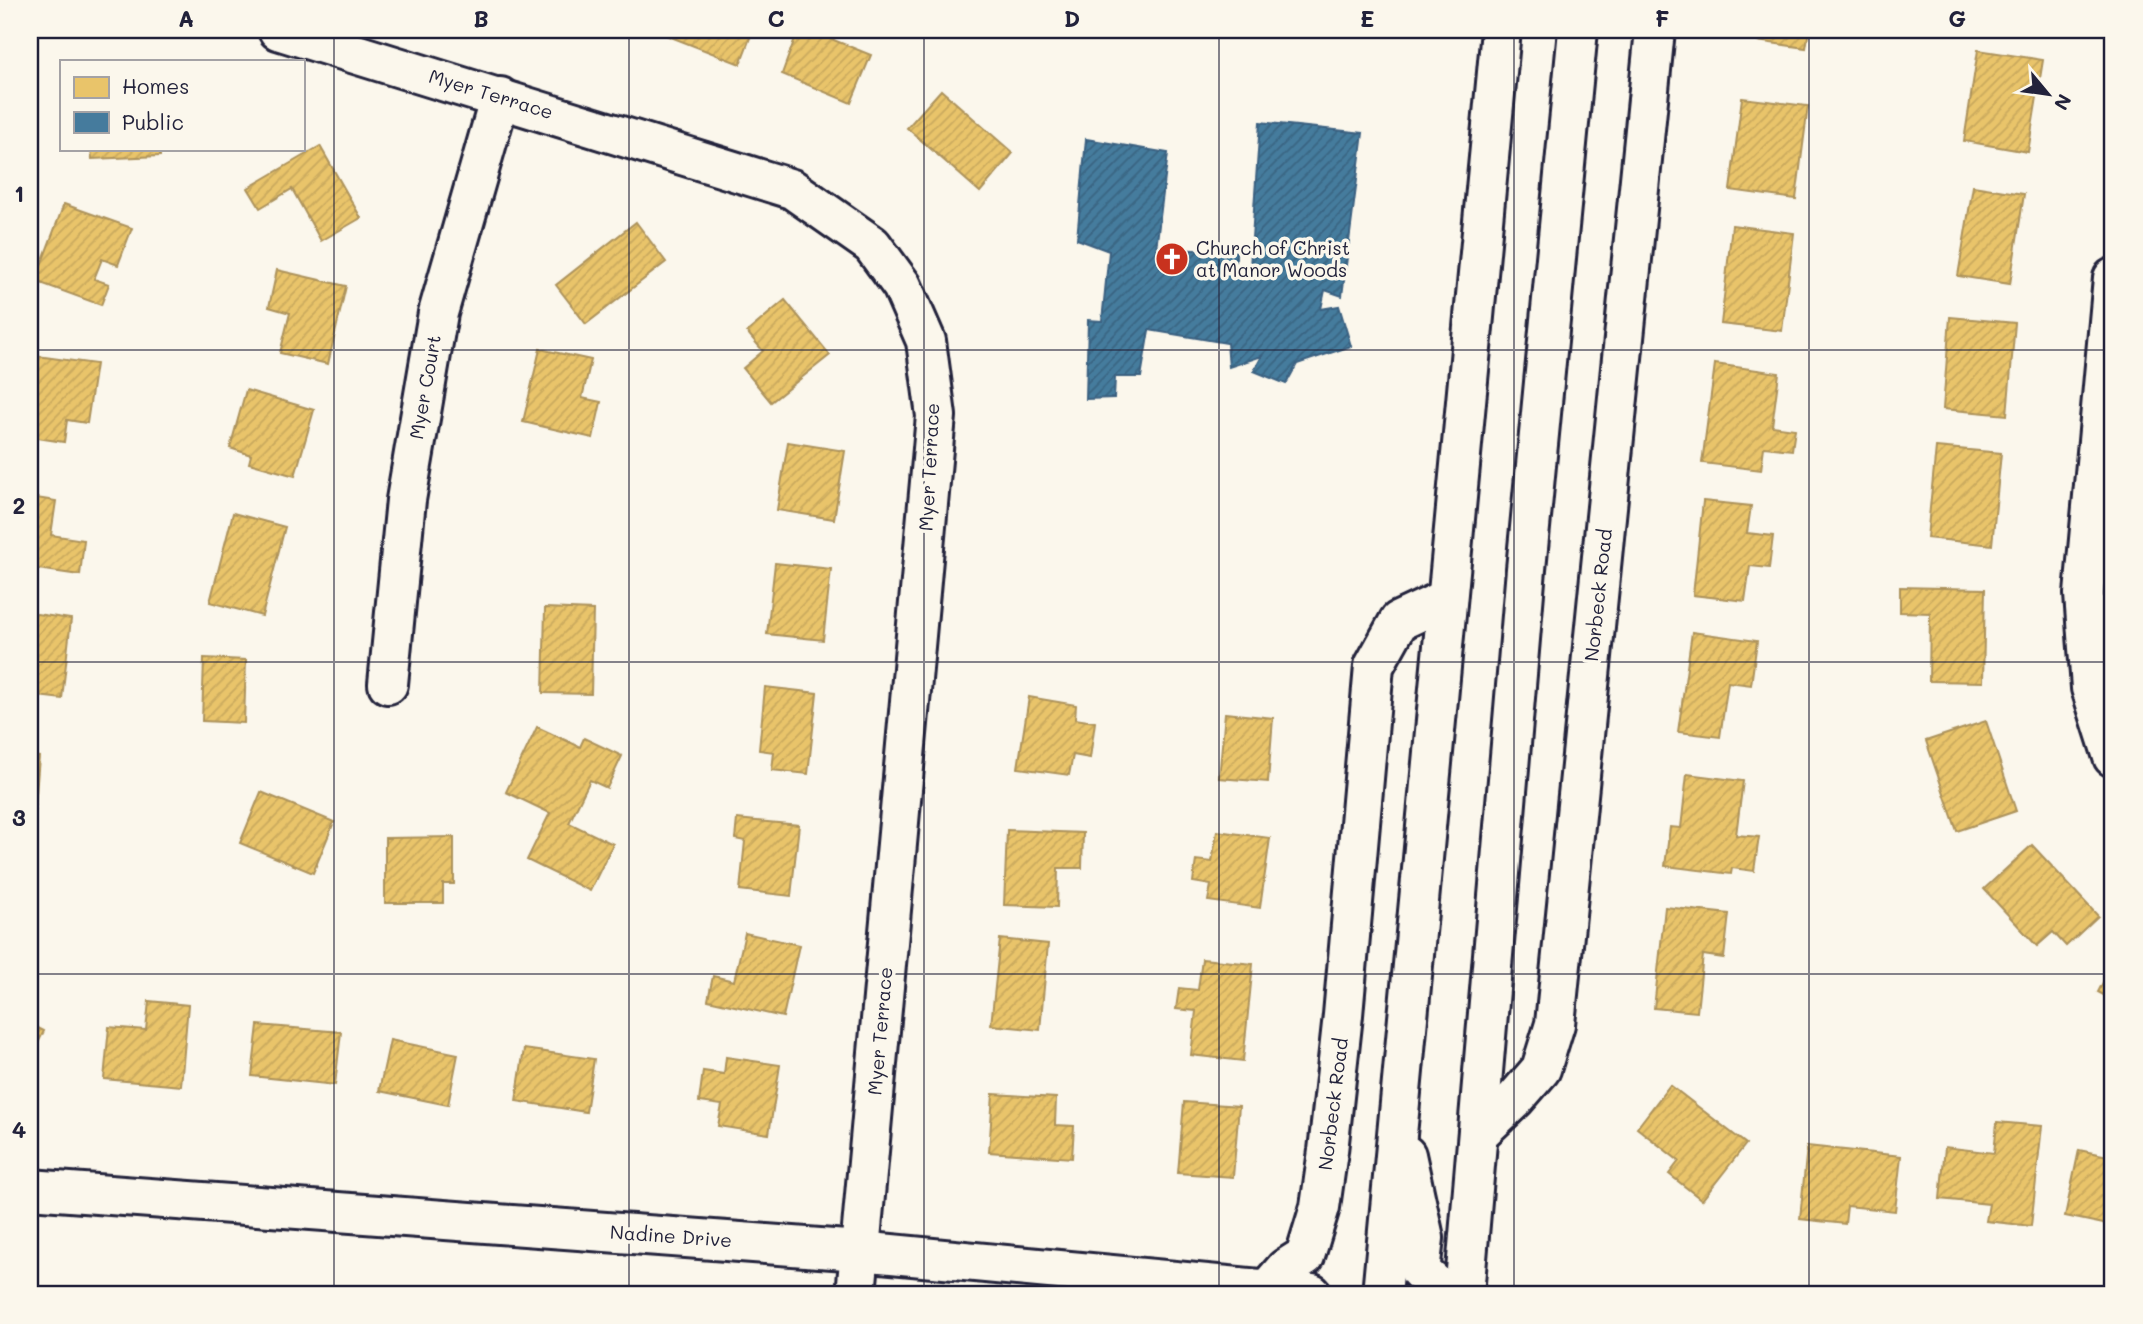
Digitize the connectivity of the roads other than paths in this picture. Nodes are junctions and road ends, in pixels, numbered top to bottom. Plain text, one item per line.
1 (278, 30) edge
2 (1501, 30) edge
3 (1578, 30) edge
4 (1655, 30) edge
5 (500, 97) junction
6 (2113, 278) edge
7 (1446, 599) junction
8 (388, 684) dead end
9 (2113, 757) edge
10 (1398, 1119) junction
11 (1478, 1134) junction
12 (30, 1189) edge
13 (860, 1251) junction
14 (1267, 1290) junction
15 (856, 1294) edge
16 (1312, 1294) edge
17 (1382, 1294) edge
18 (1446, 1294) edge
19 (1464, 1294) edge

1 - 5 street, Myer Terrace
2 - 7 street
3 - 11 street
4 - 11 street, Norbeck Road
5 - 8 street, Myer Court
5 - 13 street, Myer Terrace
6 - 9 street
7 - 10 street
7 - 14 street, Norbeck Road
10 - 17 street
10 - 18 street
11 - 19 street
12 - 13 street, Nadine Drive
13 - 14 street, Nadine Drive
13 - 15 street, Myer Terrace
14 - 16 street, Nadine Drive

